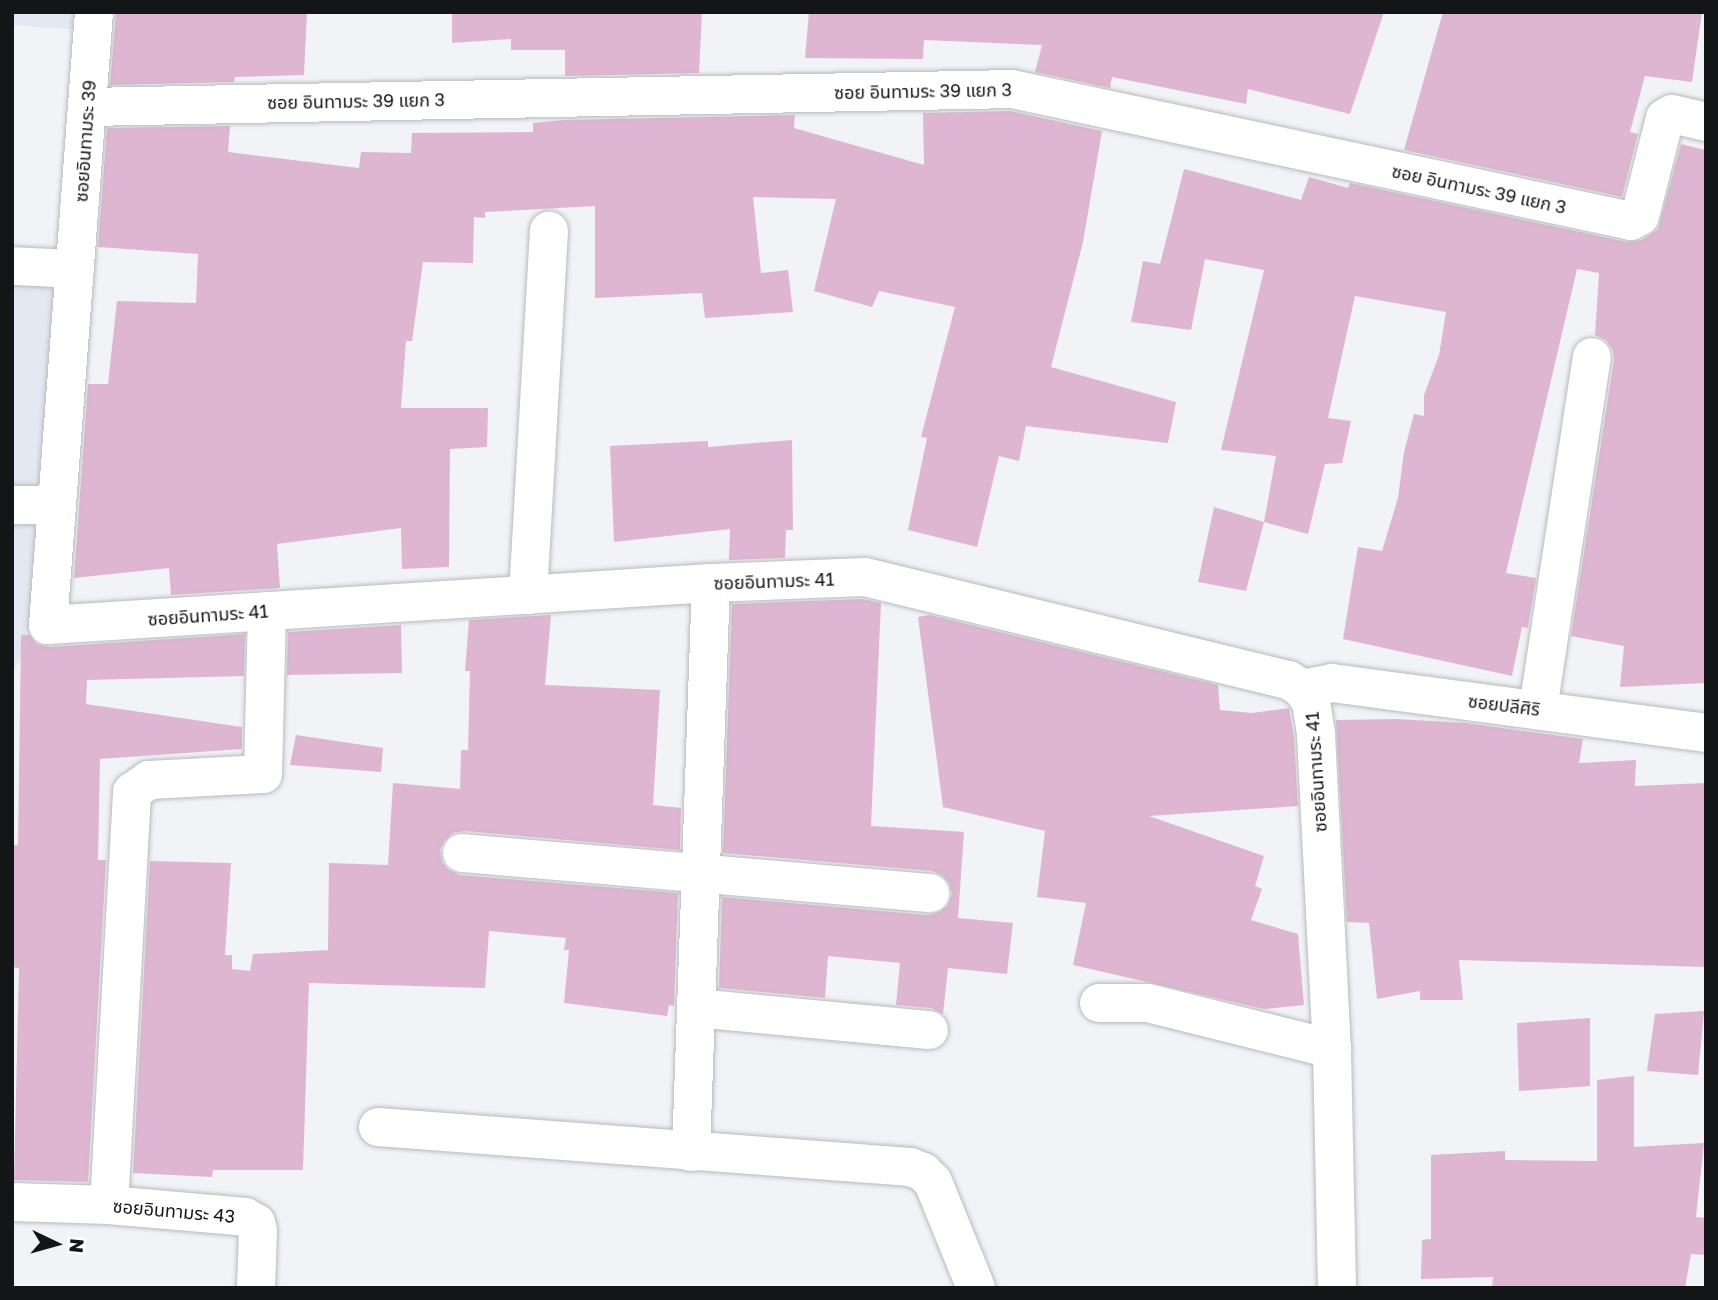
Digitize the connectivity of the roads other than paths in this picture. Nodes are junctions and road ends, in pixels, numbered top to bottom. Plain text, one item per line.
1 (94, 12) edge
2 (87, 107) junction
3 (1706, 122) edge
4 (549, 231) dead end
5 (12, 266) edge
6 (75, 269) junction
7 (1592, 357) dead end
8 (12, 505) edge
9 (57, 505) junction
10 (711, 583) junction
11 (528, 595) junction
12 (267, 611) junction
13 (1303, 689) junction
14 (1538, 709) junction
15 (1706, 733) edge
16 (462, 853) dead end
17 (702, 872) junction
18 (930, 893) dead end
19 (1099, 1003) dead end
20 (696, 1008) junction
21 (929, 1030) dead end
22 (1332, 1049) junction
23 (377, 1127) dead end
24 (691, 1152) junction
25 (12, 1202) edge
26 (109, 1205) junction
27 (256, 1288) edge
28 (976, 1288) edge
29 (1337, 1288) edge

1 - 2 street, ซอยอินทามระ 39
2 - 3 street, ซอย อินทามระ 39 แยก 3
2 - 6 street, ซอยอินทามระ 39
4 - 11 street
5 - 6 street
6 - 9 street, ซอยอินทามระ 41
7 - 14 street
8 - 9 street
9 - 12 street, ซอยอินทามระ 41
10 - 11 street, ซอยอินทามระ 41
10 - 13 street, ซอยอินทามระ 41
10 - 17 street
11 - 12 street, ซอยอินทามระ 41
12 - 26 street
13 - 14 street, ซอยปลีศิริ
13 - 22 street, ซอยอินทามระ 41
14 - 15 street, ซอยปลีศิริ
16 - 17 street
17 - 18 street
17 - 20 street
19 - 22 street
20 - 21 street
20 - 24 street
22 - 29 street, ซอยอินทามระ 41
23 - 24 street
24 - 28 street
25 - 26 street, ซอยอินทามระ 43
26 - 27 street, ซอยอินทามระ 43

